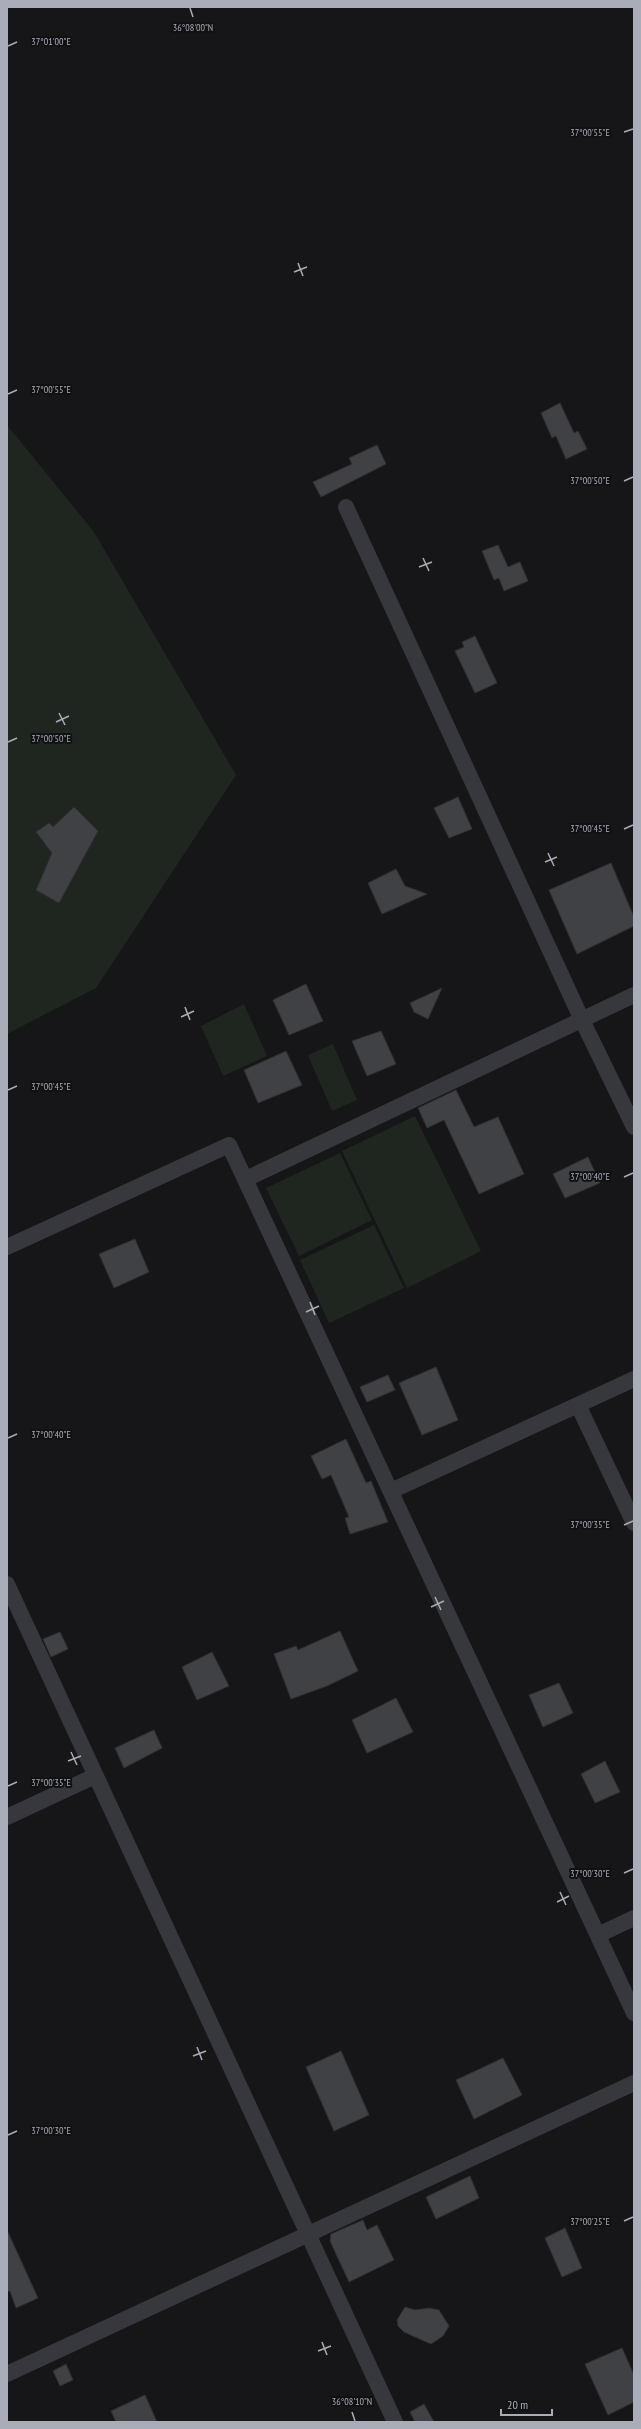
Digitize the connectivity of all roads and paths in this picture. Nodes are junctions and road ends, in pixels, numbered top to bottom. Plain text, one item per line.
1 (346, 507) dead end
2 (634, 995) edge
3 (582, 1020) junction
4 (634, 1127) edge
5 (246, 1179) junction
6 (7, 1247) edge
7 (634, 1379) edge
8 (578, 1405) junction
9 (391, 1491) junction
10 (634, 1523) edge
11 (7, 1584) edge
12 (95, 1776) junction
13 (7, 1817) edge
14 (634, 1918) edge
15 (598, 1935) junction
16 (634, 2013) edge
17 (634, 2083) edge
18 (307, 2233) junction
19 (7, 2374) edge
20 (395, 2422) edge

1 - 3 street
2 - 3 street
3 - 4 street
3 - 5 street
5 - 6 street
5 - 9 street
7 - 8 street
8 - 9 street
8 - 10 street
9 - 15 street
11 - 12 street
12 - 13 street
12 - 18 street
14 - 15 street
15 - 16 street
17 - 18 street
18 - 19 street
18 - 20 street

